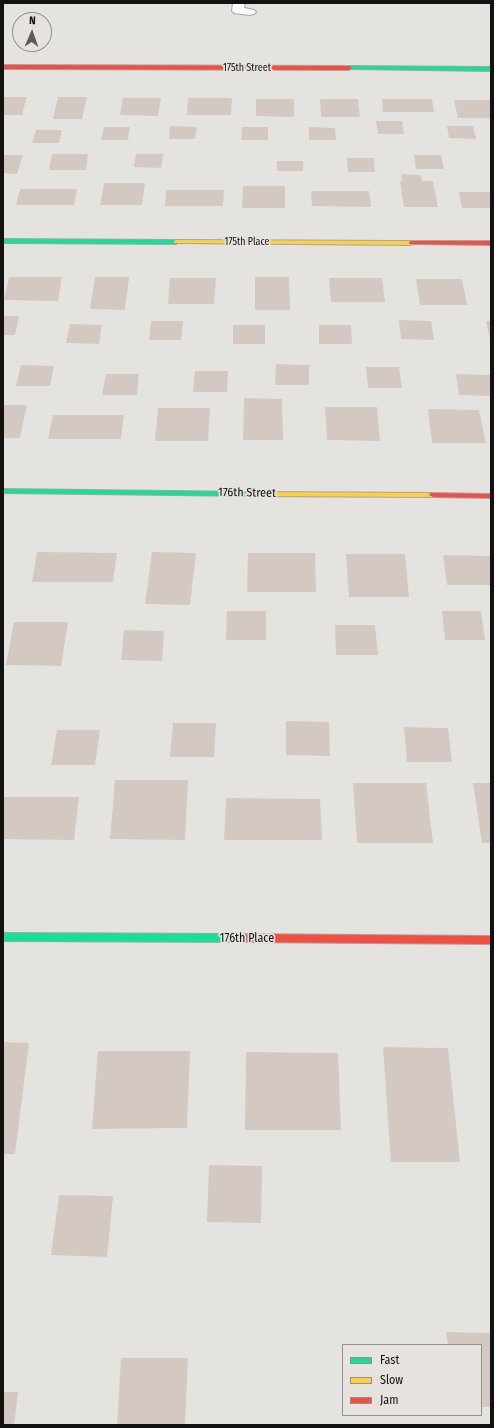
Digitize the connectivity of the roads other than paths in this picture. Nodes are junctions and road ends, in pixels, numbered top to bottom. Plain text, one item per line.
1 (239, 3) edge
2 (250, 12) dead end
3 (3, 67) edge
4 (491, 69) edge
5 (3, 241) edge
6 (491, 243) edge
7 (3, 491) edge
8 (491, 496) edge
9 (3, 937) edge
10 (491, 940) edge

1 - 2 lane
3 - 4 street, 175th Street
5 - 6 street, 175th Place
7 - 8 street, 176th Street
9 - 10 street, 176th Place

